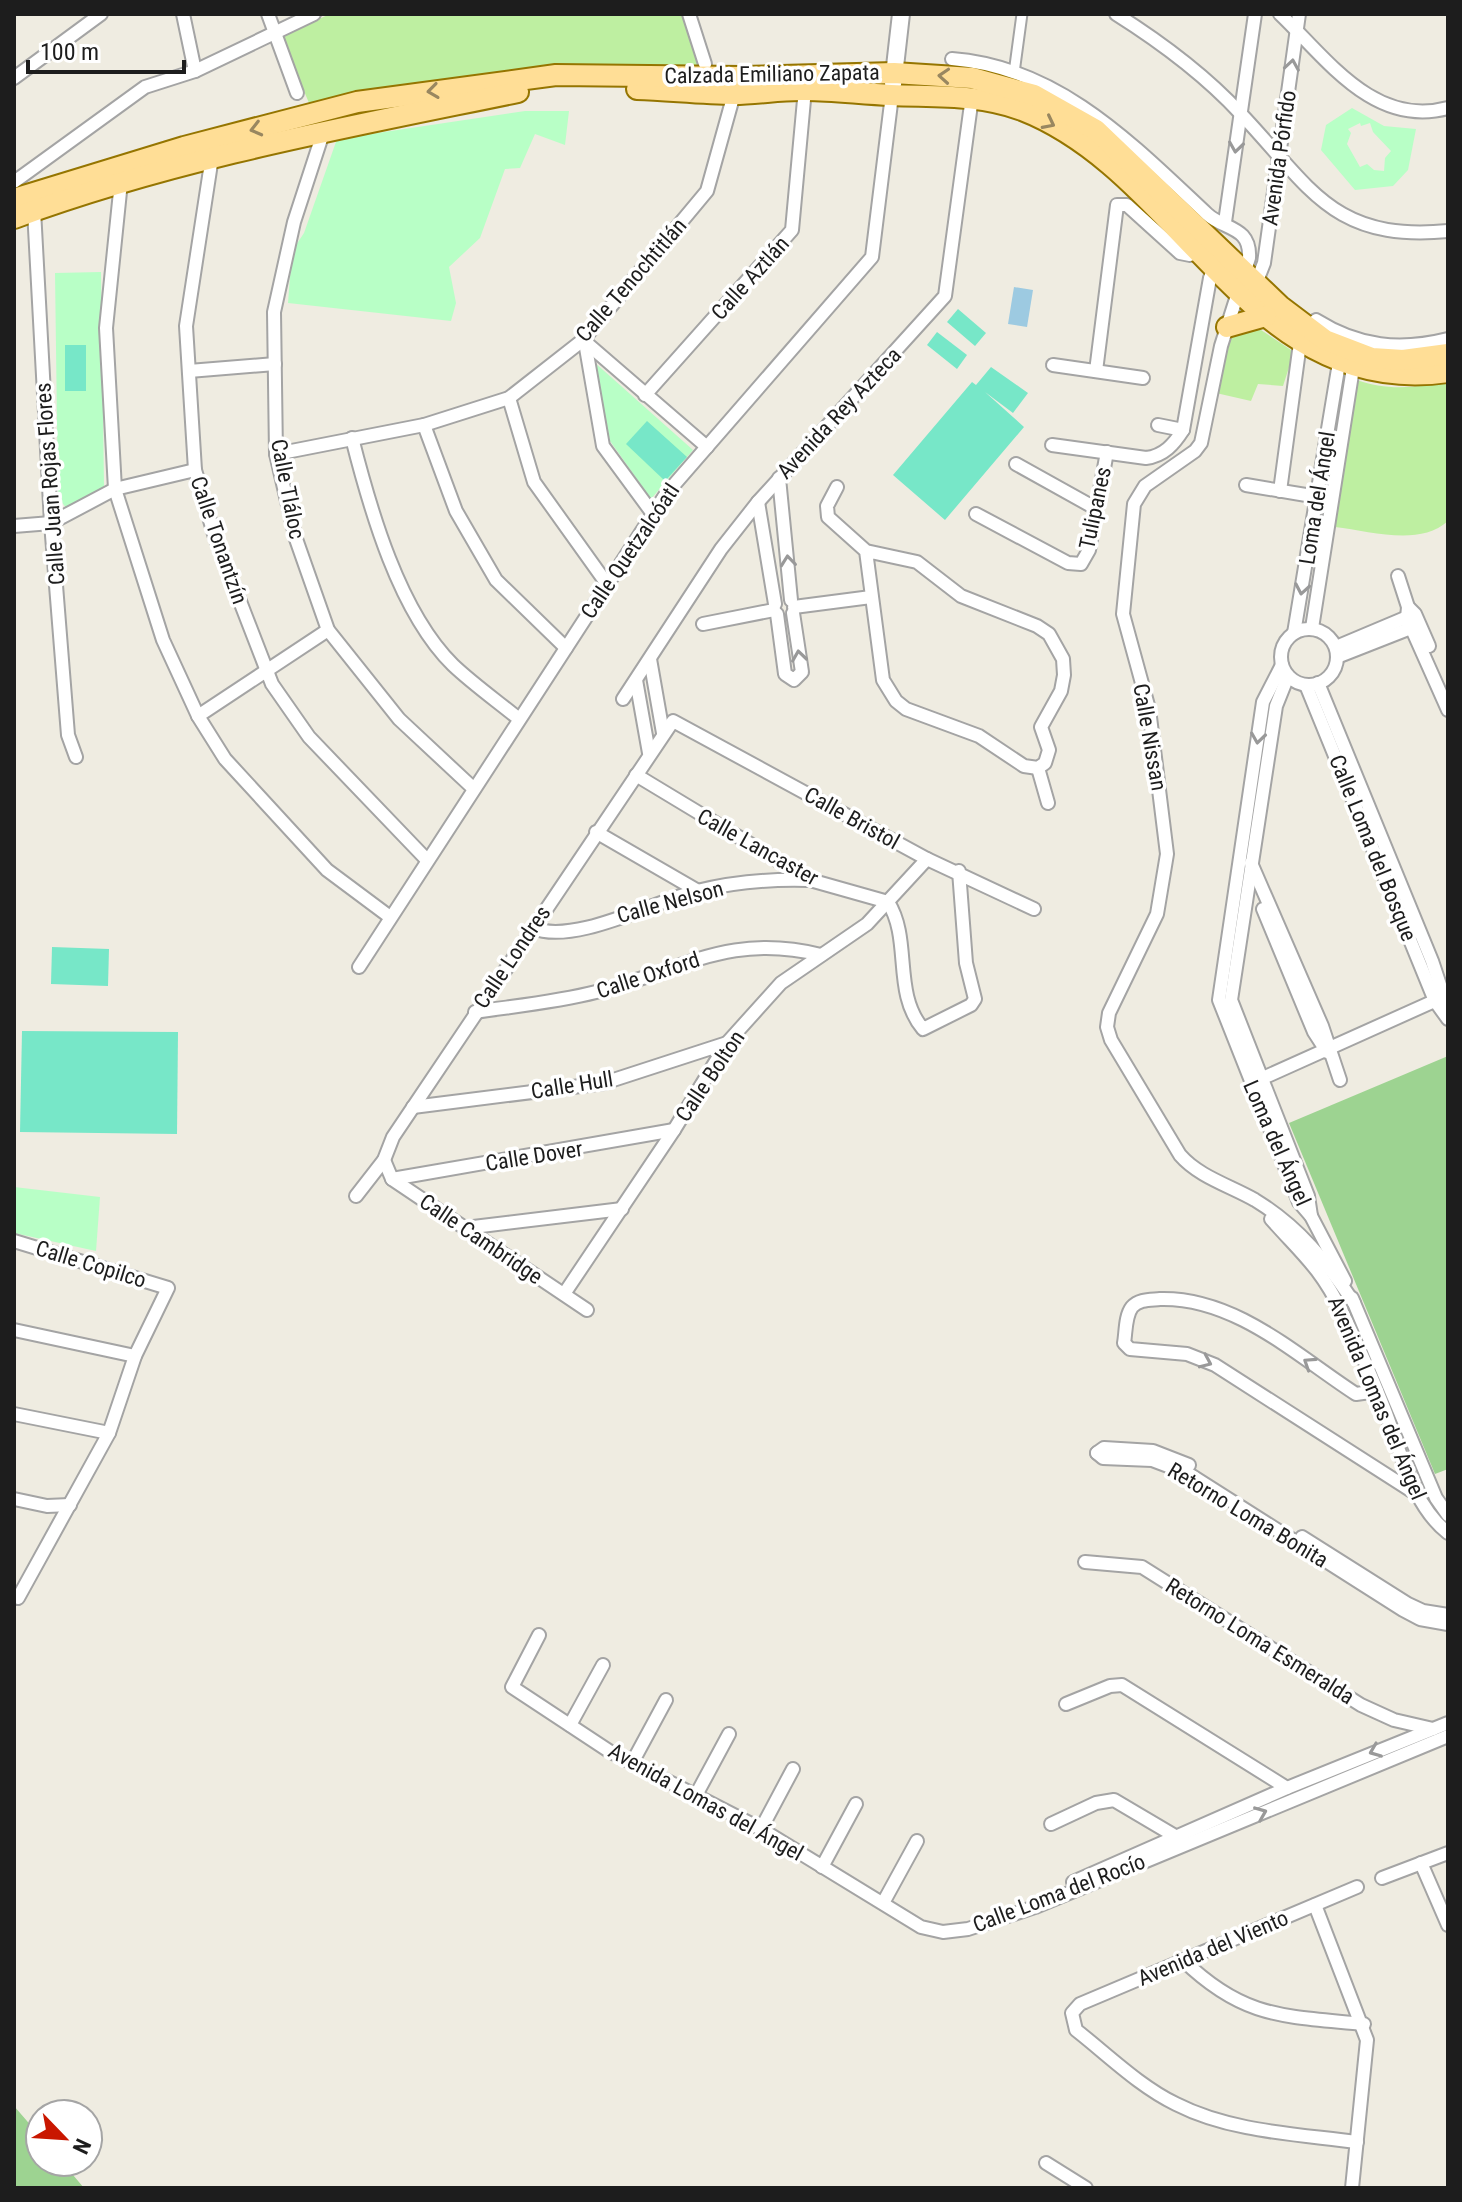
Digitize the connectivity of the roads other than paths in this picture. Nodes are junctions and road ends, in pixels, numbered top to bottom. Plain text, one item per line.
1 (101, 14) edge
2 (183, 14) edge
3 (268, 14) edge
4 (314, 14) edge
5 (689, 14) edge
6 (901, 14) edge
7 (1022, 14) edge
8 (1116, 14) edge
9 (1255, 14) edge
10 (1280, 14) edge
11 (1299, 14) edge
12 (1297, 30) junction
13 (273, 31) junction
14 (952, 59) dead end
15 (705, 64) dead end
16 (195, 71) junction
17 (894, 73) junction
18 (1014, 73) junction
19 (14, 78) edge
20 (805, 89) junction
21 (297, 93) dead end
22 (734, 94) junction
23 (892, 95) junction
24 (972, 97) junction
25 (1448, 108) edge
26 (1241, 113) junction
27 (323, 133) junction
28 (1278, 156) junction
29 (212, 157) junction
30 (14, 182) edge
31 (121, 182) junction
32 (14, 199) edge
33 (34, 210) junction
34 (14, 218) edge
35 (1225, 222) junction
36 (1448, 231) edge
37 (1204, 244) junction
38 (1221, 260) junction
39 (1247, 286) junction
40 (1266, 316) junction
41 (1316, 320) dead end
42 (1229, 321) junction
43 (1448, 339) edge
44 (584, 341) junction
45 (1300, 343) junction
46 (1448, 354) edge
47 (275, 364) junction
48 (1053, 365) dead end
49 (189, 371) junction
50 (1096, 371) junction
51 (1448, 372) edge
52 (1347, 373) junction
53 (1143, 378) dead end
54 (1335, 386) junction
55 (645, 395) junction
56 (509, 398) junction
57 (424, 425) junction
58 (1158, 425) dead end
59 (1183, 430) junction
60 (352, 438) junction
61 (1052, 445) dead end
62 (707, 447) junction
63 (1107, 452) junction
64 (276, 454) junction
65 (1016, 464) dead end
66 (195, 470) junction
67 (779, 478) junction
68 (1246, 485) dead end
69 (837, 487) dead end
70 (115, 489) junction
71 (1280, 491) junction
72 (1318, 497) junction
73 (758, 502) junction
74 (1095, 508) junction
75 (653, 514) junction
76 (976, 514) dead end
77 (51, 523) junction
78 (14, 526) edge
79 (866, 551) junction
80 (1398, 576) dead end
81 (607, 584) junction
82 (871, 597) junction
83 (793, 607) junction
84 (775, 609) junction
85 (1412, 618) junction
86 (703, 624) dead end
87 (1312, 628) junction
88 (328, 630) junction
89 (1294, 633) junction
90 (566, 648) junction
91 (1336, 652) junction
92 (650, 659) junction
93 (1285, 670) junction
94 (267, 673) junction
95 (636, 680) junction
96 (1312, 684) junction
97 (1448, 689) edge
98 (623, 699) dead end
99 (1448, 710) edge
100 (198, 716) junction
101 (519, 719) junction
102 (673, 721) joint
103 (663, 733) junction
104 (649, 753) junction
105 (76, 757) dead end
106 (1038, 768) junction
107 (636, 775) junction
108 (474, 789) junction
109 (1048, 803) dead end
110 (596, 832) junction
111 (927, 859) junction
112 (427, 860) junction
113 (773, 860) junction
114 (1245, 864) junction
115 (959, 871) junction
116 (767, 879) junction
117 (810, 880) junction
118 (979, 882) junction
119 (698, 891) junction
120 (962, 900) junction
121 (888, 902) junction
122 (1034, 909) dead end
123 (1238, 914) junction
124 (1265, 915) junction
125 (390, 917) junction
126 (533, 928) junction
127 (821, 955) junction
128 (359, 967) dead end
129 (1444, 1004) edge
130 (475, 1012) junction
131 (727, 1043) junction
132 (1327, 1049) junction
133 (1340, 1080) dead end
134 (1256, 1081) junction
135 (413, 1107) junction
136 (674, 1130) junction
137 (384, 1160) junction
138 (392, 1179) junction
139 (356, 1196) dead end
140 (1256, 1201) junction
141 (622, 1209) junction
142 (1311, 1216) joint
143 (465, 1228) junction
144 (14, 1241) edge
145 (564, 1294) junction
146 (1354, 1303) junction
147 (587, 1310) dead end
148 (1341, 1310) junction
149 (14, 1330) edge
150 (135, 1356) junction
151 (1377, 1391) junction
152 (14, 1414) edge
153 (109, 1433) junction
154 (1404, 1459) junction
155 (1377, 1468) junction
156 (1418, 1495) junction
157 (14, 1499) edge
158 (70, 1505) junction
159 (1448, 1515) edge
160 (1448, 1533) edge
161 (1085, 1562) dead end
162 (16, 1597) edge
163 (1448, 1615) edge
164 (1448, 1624) edge
165 (539, 1635) dead end
166 (603, 1665) dead end
167 (666, 1700) dead end
168 (1066, 1704) dead end
169 (1448, 1723) edge
170 (570, 1725) junction
171 (1433, 1729) junction
172 (729, 1734) dead end
173 (1448, 1736) edge
174 (632, 1763) junction
175 (793, 1769) dead end
176 (1287, 1788) junction
177 (695, 1797) junction
178 (856, 1804) dead end
179 (1051, 1824) dead end
180 (761, 1829) junction
181 (917, 1841) dead end
182 (1181, 1841) junction
183 (1448, 1853) edge
184 (1421, 1863) junction
185 (822, 1867) junction
186 (1382, 1878) dead end
187 (1357, 1887) dead end
188 (883, 1903) junction
189 (1315, 1905) junction
190 (902, 1914) joint
191 (1448, 1925) edge
192 (1183, 1960) junction
193 (1364, 2024) junction
194 (1357, 2142) junction
195 (1046, 2163) dead end
196 (1086, 2188) edge
197 (1352, 2188) edge

1 - 19 street
2 - 16 street
3 - 13 street
4 - 13 street
5 - 15 street
6 - 17 street
7 - 18 street
8 - 26 street
9 - 26 street, Avenida Pórfido
10 - 12 street
11 - 12 street, Avenida Pórfido
12 - 25 street
28 -> 12 street, Avenida Pórfido
13 - 16 street
13 - 21 street
14 - 18 street
16 - 30 street
17 - 23 street
17 -> 32 main road, Calzada Emiliano Zapata
37 -> 17 main road, Calzada Emiliano Zapata
18 - 35 street
20 - 22 main road, Calzada Emiliano Zapata
20 - 23 main road, Calzada Emiliano Zapata
20 - 55 street, Calle Aztlán
22 - 27 main road, Calzada Emiliano Zapata
22 - 44 street, Calle Tenochtitlán
23 - 24 main road, Calzada Emiliano Zapata
23 - 62 street, Calle Quetzalcóatl
24 -> 37 main road, Calzada Emiliano Zapata
24 - 67 street, Avenida Rey Azteca
26 - 28 street
26 -> 35 street, Avenida Pórfido
27 - 29 main road, Calzada Emiliano Zapata
27 - 47 street, Calle Tláloc
28 - 36 street
28 - 39 street, Avenida Pórfido
29 - 31 main road, Calzada Emiliano Zapata
29 - 49 street, Calle Tonantzín
31 - 33 main road, Calzada Emiliano Zapata
31 - 70 street
33 - 34 main road, Calzada Emiliano Zapata
33 - 77 street, Calle Juan Rojas Flores
35 - 39 street
37 - 38 main road, Calzada Emiliano Zapata
37 - 50 street
38 - 39 main road, Calzada Emiliano Zapata
38 - 59 street
39 - 40 main road, Calzada Emiliano Zapata
39 - 42 street, Calle Nissan
39 - 46 main road, Calzada Emiliano Zapata
40 - 42 main road
40 - 45 main road, Calzada Emiliano Zapata
41 - 43 street
42 - 140 street, Calle Nissan
44 - 55 street
44 - 56 street, Calle Tenochtitlán
44 - 75 street
45 - 52 main road, Calzada Emiliano Zapata
45 - 71 street
47 - 49 street
47 - 64 street, Calle Tláloc
48 - 50 street
49 - 66 street, Calle Tonantzín
50 - 53 street
51 - 52 main road, Calzada Emiliano Zapata
52 - 54 street, Loma del Ángel
52 - 54 street
52 - 87 street, Loma del Ángel
54 - 72 street, Loma del Ángel
55 - 62 street
56 - 57 street, Calle Tenochtitlán
56 - 81 street
57 - 60 street, Calle Tenochtitlán
57 - 90 street
58 - 59 street
59 - 63 street
60 - 64 street, Calle Tenochtitlán
60 - 101 street
61 - 63 street
62 - 75 street, Calle Quetzalcóatl
63 - 74 street, Tulipanes
64 - 88 street, Calle Tláloc
65 - 74 street
66 - 70 street
66 - 94 street, Calle Tonantzín
67 - 73 street, Avenida Rey Azteca
83 -> 67 street
68 - 71 street
69 - 79 street
70 - 77 street
70 - 100 street
71 - 72 street
72 -> 89 street, Loma del Ángel
73 - 84 street
73 - 92 street, Avenida Rey Azteca
74 - 76 street, Tulipanes
75 - 81 street, Calle Quetzalcóatl
77 - 78 street
77 - 105 street, Calle Juan Rojas Flores
79 - 82 street
79 - 106 street
80 - 85 street
81 - 90 street, Calle Quetzalcóatl
82 - 83 street
82 - 106 street
83 - 84 street
84 -> 83 street
84 - 86 street
85 - 91 street
85 - 97 street
85 - 99 street
87 - 89 street
87 - 91 street
88 - 94 street
88 - 108 street, Calle Tláloc
89 - 93 street
90 - 101 street, Calle Quetzalcóatl
91 - 96 street
92 - 95 street, Avenida Rey Azteca
92 - 103 street
93 - 96 street
93 - 114 street, Loma del Ángel
94 - 100 street
94 - 112 street, Calle Tonantzín
95 - 98 street, Avenida Rey Azteca
95 - 104 street
96 - 129 street, Calle Loma del Bosque
100 - 125 street
101 - 108 street, Calle Quetzalcóatl
102 - 103 street, Calle Londres
102 - 111 street, Calle Bristol
103 - 104 street, Calle Londres
104 - 107 street, Calle Londres
106 - 109 street
107 - 110 street, Calle Londres
107 - 113 street, Calle Lancaster
108 - 112 street, Calle Quetzalcóatl
110 - 119 street
110 - 126 street, Calle Londres
111 - 115 street, Calle Bristol
111 - 121 street, Calle Bolton
112 - 125 street, Calle Quetzalcóatl
113 - 116 street
113 - 117 street, Calle Lancaster
114 - 123 street, Loma del Ángel
114 - 124 street
114 - 132 street
115 - 118 street, Calle Bristol
115 - 120 street
116 - 117 street, Calle Nelson
116 - 119 street, Calle Nelson
117 - 121 street, Calle Lancaster
118 - 120 street
118 - 122 street, Calle Bristol
119 - 126 street, Calle Nelson
120 - 121 street
121 - 127 street, Calle Bolton
123 - 124 street
123 - 134 street, Loma del Ángel
124 - 132 street
125 - 128 street, Calle Quetzalcóatl
126 - 130 street, Calle Londres
127 - 130 street, Calle Oxford
127 - 131 street, Calle Bolton
129 - 132 street
130 - 135 street, Calle Londres
131 - 135 street, Calle Hull
131 - 136 street, Calle Bolton
132 - 133 street
132 - 134 street
134 - 142 street, Loma del Ángel
135 - 137 street, Calle Londres
136 - 138 street, Calle Dover
136 - 141 street, Calle Bolton
137 - 138 street
137 - 139 street, Calle Londres
138 - 143 street, Calle Cambridge
140 - 146 street
140 - 148 street, Avenida Lomas del Ángel
141 - 143 street
141 - 145 street, Calle Bolton
142 - 146 street, Avenida Lomas del Ángel
143 - 145 street, Calle Cambridge
144 - 150 street, Calle Copilco
145 - 147 street, Calle Cambridge
146 - 148 street
146 - 159 street, Avenida Lomas del Ángel
148 - 151 street, Avenida Lomas del Ángel
149 - 150 street
150 - 153 street
151 - 154 street, Avenida Lomas del Ángel
151 -> 155 street
152 - 153 street
153 - 158 street
154 - 155 street
154 - 156 street, Avenida Lomas del Ángel
155 - 156 street
156 - 160 street, Avenida Lomas del Ángel
157 - 158 street
158 - 162 street
161 - 171 street, Retorno Loma Esmeralda
163 - 164 street, Retorno Loma Bonita
165 - 170 street, Avenida Lomas del Ángel
166 - 170 street
167 - 174 street
168 - 176 street
169 - 171 street, Calle Loma del Rocío
170 - 174 street, Avenida Lomas del Ángel
171 -> 176 street, Calle Loma del Rocío
172 - 177 street
182 -> 173 street, Calle Loma del Rocío
174 - 177 street, Avenida Lomas del Ángel
175 - 180 street
176 - 182 street, Calle Loma del Rocío
177 - 180 street, Avenida Lomas del Ángel
178 - 185 street
179 - 182 street
180 - 185 street, Avenida Lomas del Ángel
181 - 188 street
182 - 190 street, Calle Loma del Rocío
183 - 184 street
184 - 186 street
184 - 191 street
185 - 188 street, Avenida Lomas del Ángel
187 - 189 street, Avenida del Viento
188 - 190 street, Avenida Lomas del Ángel
189 - 192 street, Avenida del Viento
189 - 193 street
192 - 193 street
192 - 194 street, Avenida del Viento
193 - 194 street
194 - 197 street
195 - 196 street

